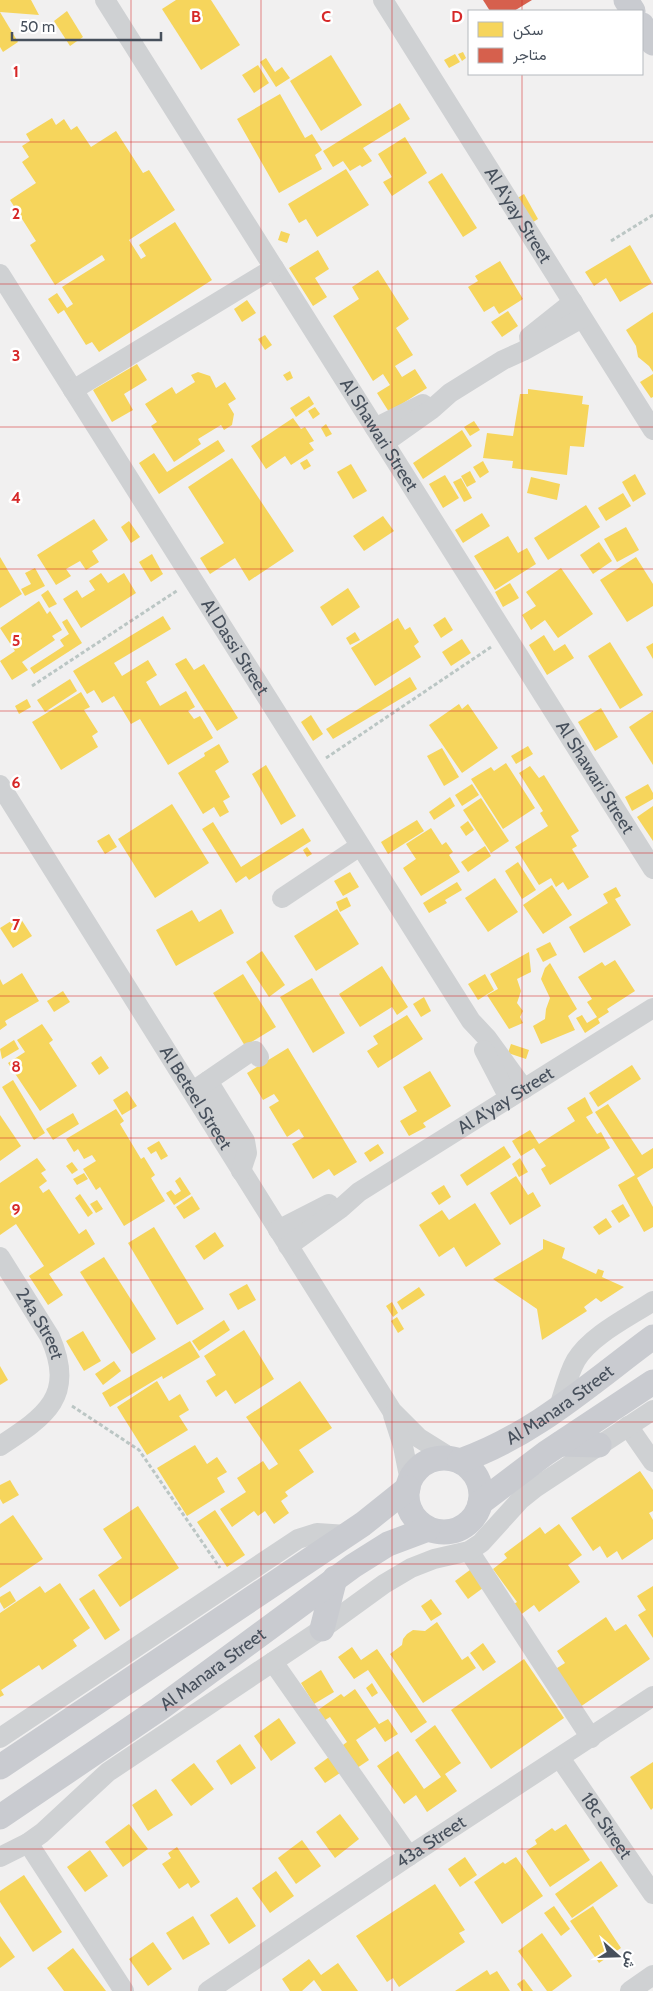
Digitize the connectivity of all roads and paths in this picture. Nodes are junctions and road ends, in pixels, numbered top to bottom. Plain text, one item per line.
1 (105, 0) edge
2 (383, 0) edge
3 (643, 27) edge
4 (653, 43) edge
5 (653, 215) edge
6 (611, 241) dead end
7 (274, 268) junction
8 (0, 274) edge
9 (578, 310) junction
10 (73, 390) junction
11 (653, 430) edge
12 (380, 435) junction
13 (193, 580) junction
14 (506, 636) junction
15 (32, 686) dead end
16 (312, 768) junction
17 (0, 785) edge
18 (360, 846) junction
19 (653, 869) edge
20 (282, 898) dead end
21 (653, 1008) edge
22 (259, 1057) dead end
23 (200, 1086) junction
24 (517, 1093) junction
25 (283, 1238) junction
26 (0, 1257) edge
27 (653, 1302) edge
28 (653, 1337) edge
29 (653, 1382) edge
30 (57, 1396) junction
31 (559, 1407) junction
32 (653, 1410) edge
33 (392, 1411) junction
34 (628, 1426) junction
35 (560, 1444) junction
36 (599, 1445) junction
37 (0, 1446) edge
38 (456, 1460) junction
39 (653, 1462) edge
40 (409, 1484) junction
41 (480, 1503) junction
42 (428, 1528) junction
43 (346, 1535) junction
44 (469, 1551) junction
45 (336, 1578) junction
46 (231, 1584) junction
47 (322, 1629) junction
48 (273, 1662) junction
49 (653, 1696) edge
50 (0, 1738) edge
51 (591, 1738) junction
52 (560, 1758) junction
53 (0, 1767) edge
54 (0, 1817) edge
55 (28, 1844) junction
56 (0, 1856) edge
57 (409, 1856) junction
58 (653, 1894) edge
59 (653, 1975) edge
60 (124, 1991) edge
61 (208, 1991) edge
62 (630, 1991) edge

1 - 7 street, Al Shawari Street
2 - 9 street, Al A'yay Street
3 - 4 main road
5 - 6 path
7 - 10 street
7 - 12 street, Al Shawari Street
8 - 10 street, Al Dassi Street
9 - 11 street, Al A'yay Street
9 - 12 street
10 - 13 street, Al Dassi Street
12 - 14 street, Al Shawari Street
13 - 15 path
13 - 16 street, Al Dassi Street
14 - 16 path
14 - 19 street, Al Shawari Street
16 - 18 street, Al Dassi Street
17 - 23 street, Al Beteel Street
18 - 20 street
18 - 24 street, Al Dassi Street
21 - 24 street, Al A'yay Street
22 - 23 street
23 - 25 street, Al Beteel Street
24 - 25 street, Al A'yay Street
25 - 33 street, Al Beteel Street
26 - 30 street, 24a Street
27 - 31 street
28 - 31 main road, Al Manara Street
29 - 35 main road, Al Manara Street
30 - 37 street
30 - 46 path
31 - 38 main road, Al Manara Street
32 - 34 street
33 - 38 street, Al Beteel Street
33 - 40 street, Al Beteel Street
34 - 36 street
34 - 39 street
35 - 36 main road
35 - 41 main road, Al Manara Street
36 - 44 street
38 - 40 main road
38 - 41 main road
40 - 42 main road
40 - 43 main road, Al Manara Street
41 - 42 main road
42 - 45 main road, Al Manara Street
43 - 46 street
43 - 53 main road, Al Manara Street
44 - 47 street
44 - 51 street
45 - 47 main road
45 - 54 main road, Al Manara Street
46 - 50 street
47 - 48 street
48 - 55 street
48 - 57 street
49 - 51 street, 43a Street
51 - 52 street, 43a Street
52 - 57 street, 43a Street
52 - 58 street, 18c Street
55 - 56 street
55 - 60 street
57 - 61 street, 43a Street
59 - 62 street

